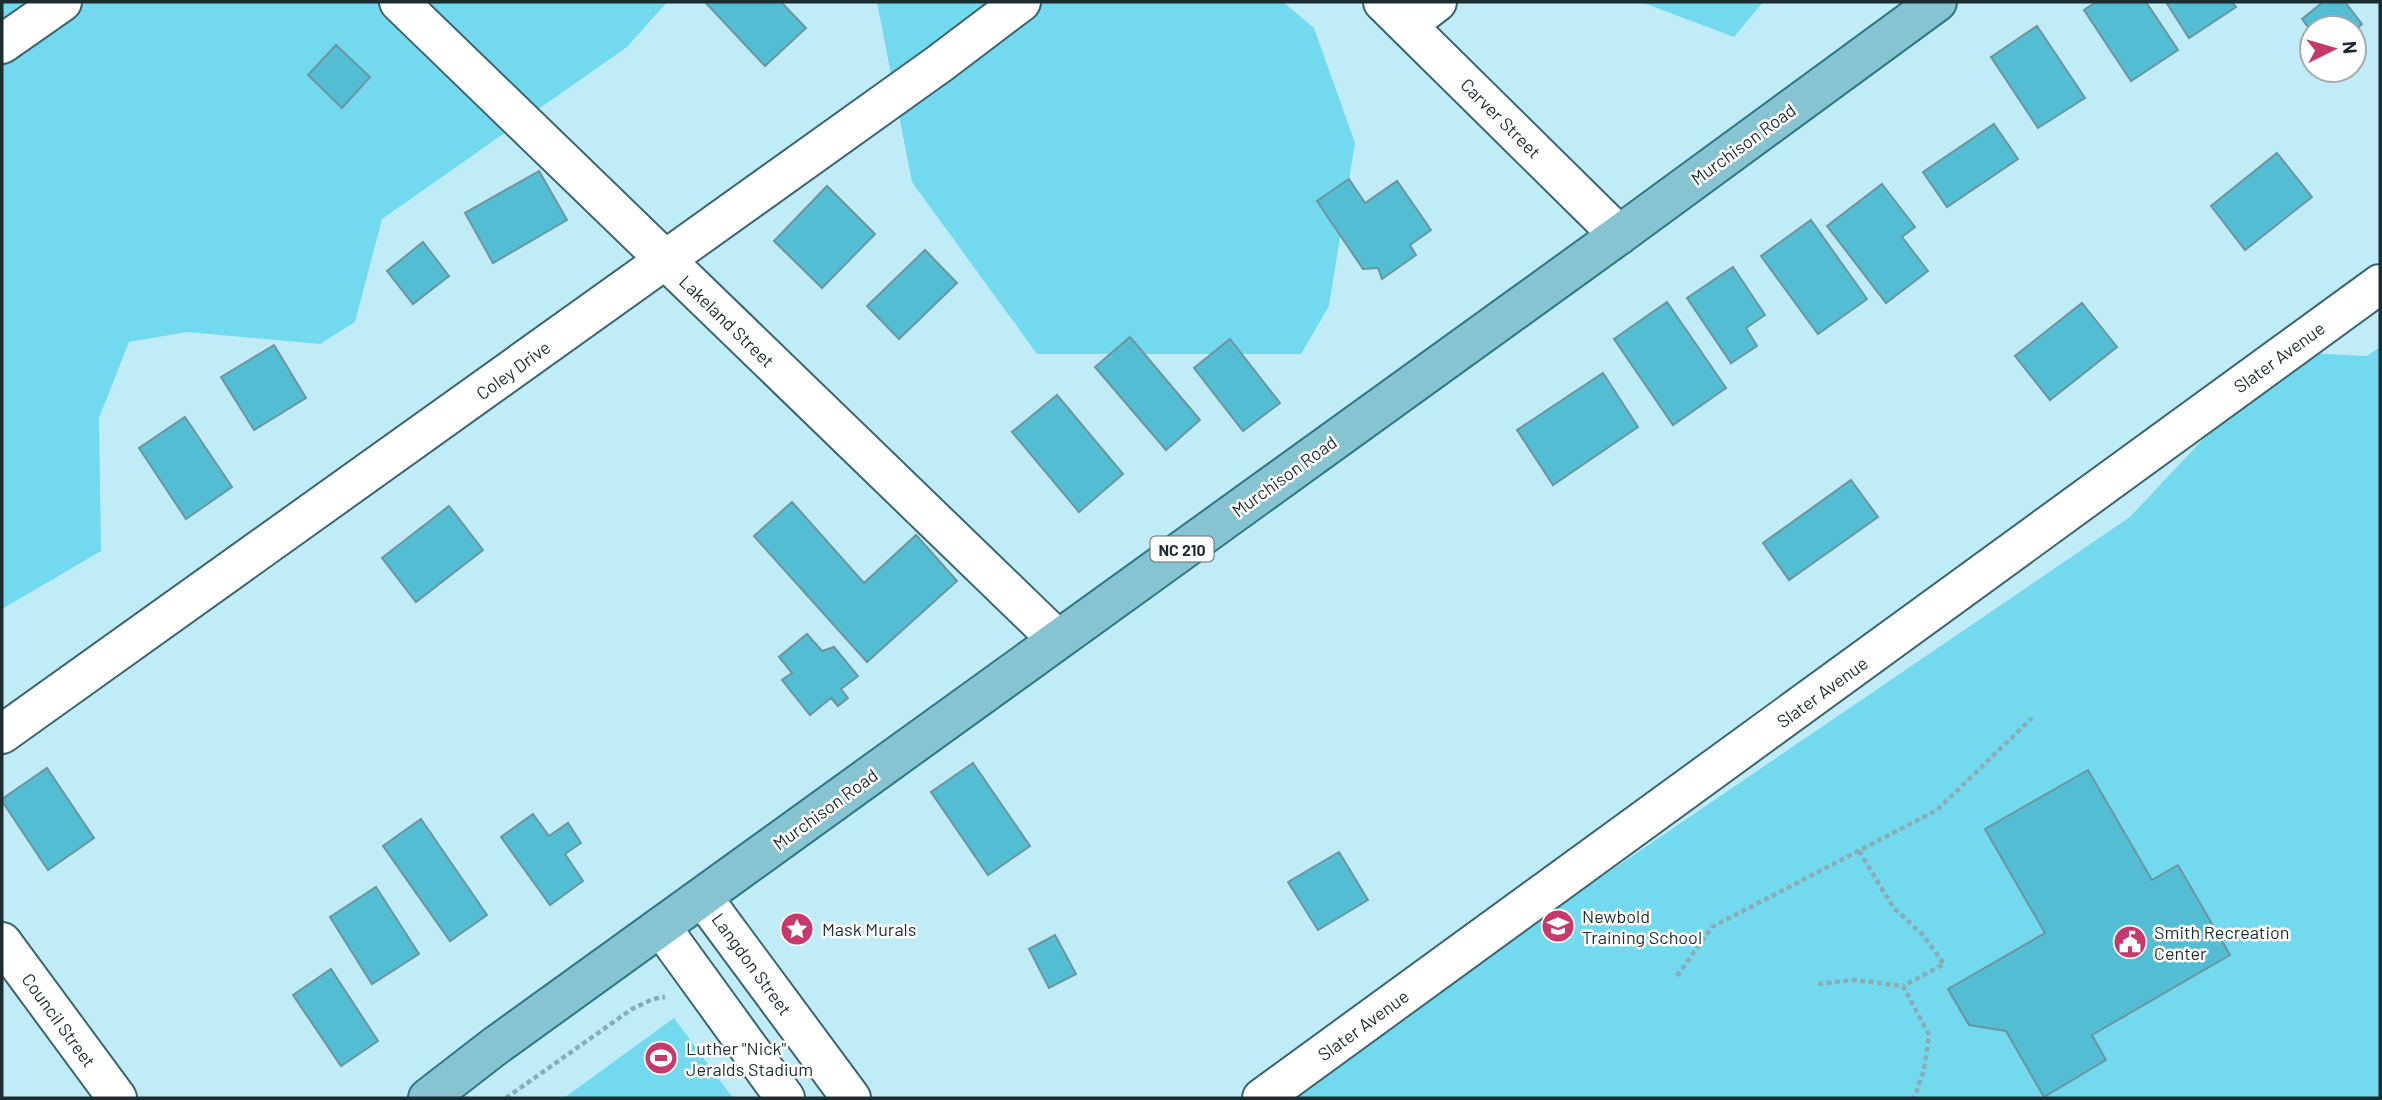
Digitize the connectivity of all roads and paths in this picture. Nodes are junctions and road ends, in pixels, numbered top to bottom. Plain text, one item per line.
1 (62, 2) edge
2 (399, 2) edge
3 (1021, 2) edge
4 (1437, 2) edge
5 (1937, 2) edge
6 (1395, 13) edge
7 (2, 44) edge
8 (1619, 235) junction
9 (664, 261) junction
10 (2380, 284) edge
11 (1056, 639) junction
12 (2032, 718) dead end
13 (2, 734) edge
14 (1859, 851) junction
15 (703, 898) junction
16 (661, 927) junction
17 (2, 942) edge
18 (1677, 976) dead end
19 (1818, 984) dead end
20 (1903, 986) junction
21 (672, 996) dead end
22 (117, 1098) edge
23 (428, 1098) edge
24 (506, 1098) edge
25 (785, 1098) edge
26 (851, 1098) edge
27 (1262, 1098) edge
28 (1914, 1098) edge

1 - 7 street
2 - 9 street, Lakeland Street
3 - 9 street, Coley Drive
4 - 6 street
5 - 8 main road, Murchison Road / NC 210
6 - 8 street, Carver Street
8 - 11 main road, Murchison Road / NC 210
9 - 11 street, Lakeland Street
9 - 13 street, Coley Drive
10 - 27 street, Slater Avenue
11 - 15 main road, Murchison Road / NC 210
12 - 14 path
14 - 18 path
14 - 20 path
15 - 16 main road, Murchison Road / NC 210
15 - 26 street, Langdon Street
16 - 23 main road, Murchison Road / NC 210
16 - 25 street
17 - 22 street, Council Street
19 - 20 path
20 - 28 path
21 - 24 path

